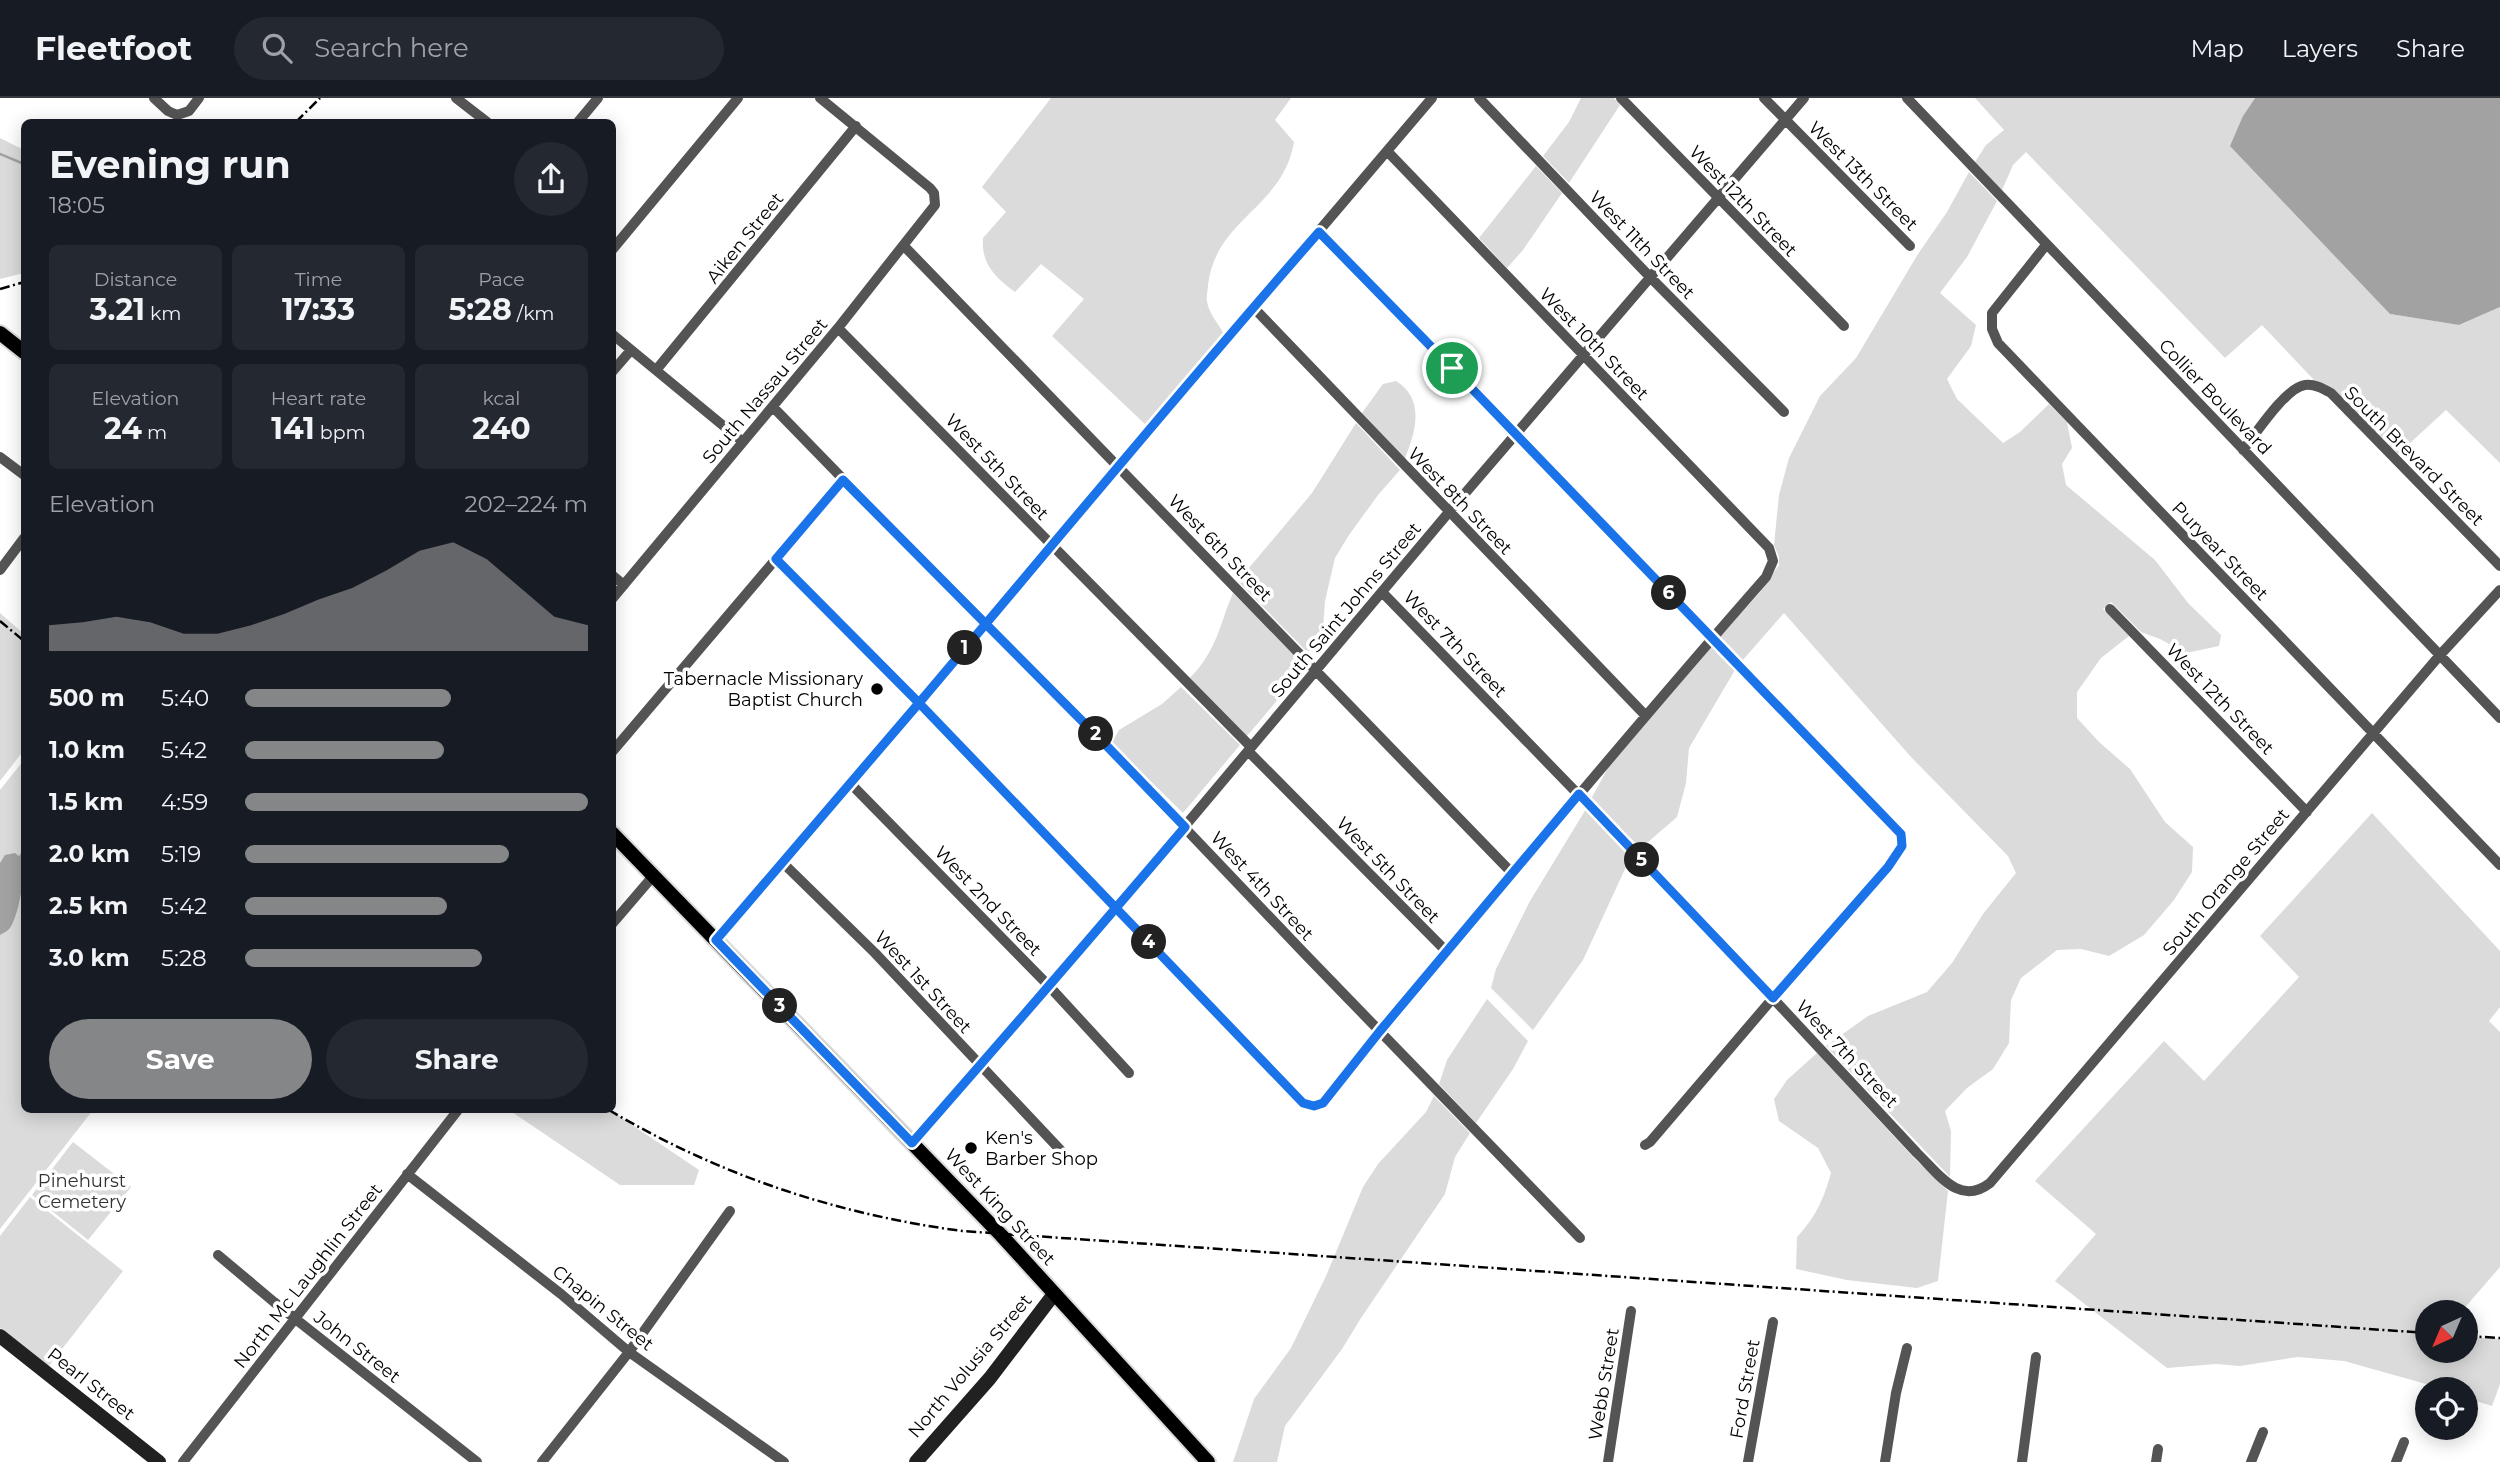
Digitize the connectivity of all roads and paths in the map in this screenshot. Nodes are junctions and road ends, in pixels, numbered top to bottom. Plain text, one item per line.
1 (154, 98) edge
2 (199, 98) edge
3 (456, 98) edge
4 (598, 98) edge
5 (738, 98) edge
6 (820, 98) edge
7 (1432, 98) edge
8 (1479, 98) edge
9 (1622, 98) edge
10 (1764, 98) edge
11 (1804, 98) edge
12 (1907, 98) edge
13 (483, 119) edge
14 (580, 119) edge
15 (1785, 120) junction
16 (856, 125) junction
17 (1387, 151) junction
18 (1718, 198) junction
19 (1319, 232) junction
20 (2046, 244) junction
21 (616, 245) edge
22 (904, 246) junction
23 (1910, 246) dead end
24 (1650, 277) junction
25 (1253, 307) junction
26 (1844, 326) dead end
27 (838, 328) junction
28 (0, 333) edge
29 (616, 337) edge
30 (21, 350) edge
31 (631, 350) junction
32 (1583, 355) junction
33 (616, 367) edge
34 (657, 369) junction
35 (773, 407) junction
36 (1784, 412) dead end
37 (1516, 434) junction
38 (743, 442) junction
39 (2244, 450) junction
40 (0, 457) edge
41 (1119, 468) junction
42 (21, 473) edge
43 (843, 480) junction
44 (1449, 512) junction
45 (21, 542) edge
46 (1052, 546) junction
47 (776, 559) junction
48 (2500, 566) edge
49 (0, 570) edge
50 (616, 578) edge
51 (624, 585) junction
52 (2500, 590) edge
53 (1382, 593) junction
54 (616, 594) edge
55 (2110, 609) dead end
56 (985, 625) junction
57 (1712, 638) junction
58 (2440, 655) junction
59 (1316, 670) junction
60 (919, 703) junction
61 (1645, 715) junction
62 (2500, 718) edge
63 (2373, 734) junction
64 (616, 747) edge
65 (1249, 749) junction
66 (850, 783) junction
67 (1579, 794) junction
68 (2307, 812) junction
69 (1185, 827) junction
70 (616, 837) edge
71 (783, 863) junction
72 (2500, 866) edge
73 (1512, 873) junction
74 (654, 875) junction
75 (1116, 908) junction
76 (616, 919) edge
77 (716, 940) junction
78 (1446, 951) junction
79 (1048, 985) junction
80 (1773, 998) junction
81 (1380, 1031) junction
82 (979, 1064) junction
83 (1129, 1073) dead end
84 (456, 1113) edge
85 (912, 1143) junction
86 (1645, 1145) dead end
87 (1066, 1156) dead end
88 (407, 1174) junction
89 (1976, 1192) joint
90 (730, 1211) dead end
91 (1580, 1238) dead end
92 (218, 1255) dead end
93 (1054, 1294) junction
94 (1631, 1311) dead end
95 (296, 1319) junction
96 (1773, 1322) dead end
97 (0, 1336) edge
98 (1907, 1348) dead end
99 (629, 1352) junction
100 (2036, 1357) dead end
101 (2263, 1432) dead end
102 (2404, 1442) dead end
103 (2158, 1449) dead end
104 (159, 1462) edge
105 (183, 1462) edge
106 (477, 1462) edge
107 (542, 1462) edge
108 (784, 1462) edge
109 (916, 1462) edge
110 (1208, 1462) edge
111 (1608, 1462) edge
112 (1748, 1462) edge
113 (1885, 1462) edge
114 (2022, 1462) edge
115 (2156, 1462) edge
116 (2251, 1462) edge
117 (2396, 1462) edge

1 - 2 street
3 - 13 street
4 - 14 street
5 - 21 street
6 - 16 street
7 - 17 street
8 - 24 street, West 11th Street
9 - 18 street, West 12th Street
10 - 15 street, West 13th Street
11 - 15 street, South Saint Johns Street
12 - 20 street, Collier Boulevard
15 - 18 street, South Saint Johns Street
15 - 23 street, West 13th Street
16 - 22 street, South Nassau Street
16 - 34 street, Aiken Street
17 - 19 street
17 - 32 street, West 10th Street
18 - 24 street, South Saint Johns Street
18 - 26 street, West 12th Street
19 - 25 street
19 - 37 street
20 - 39 street, Collier Boulevard
20 - 63 street, Puryear Street
22 - 27 street, South Nassau Street
22 - 41 street, West 6th Street
24 - 32 street, South Saint Johns Street
24 - 36 street, West 11th Street
25 - 41 street
25 - 44 street, West 8th Street
27 - 35 street, South Nassau Street
27 - 46 street, West 5th Street
28 - 30 main road
29 - 31 street
31 - 33 street
31 - 34 street
32 - 37 street, South Saint Johns Street
32 - 57 street, West 10th Street
34 - 38 street
35 - 38 street, South Nassau Street
35 - 43 street, West 4th Street
37 - 44 street, South Saint Johns Street
37 - 57 street
38 - 51 street, South Nassau Street
39 - 48 street, South Brevard Street
39 - 58 street, Collier Boulevard
40 - 42 street
41 - 46 street
41 - 59 street, West 6th Street
43 - 47 street
43 - 56 street, West 4th Street
44 - 53 street, South Saint Johns Street
44 - 61 street, West 8th Street
45 - 49 street
46 - 56 street
46 - 65 street, West 5th Street
47 - 60 street
47 - 64 street
50 - 51 street
51 - 54 street, South Nassau Street
52 - 58 street, South Orange Street
53 - 59 street, South Saint Johns Street
53 - 67 street, West 7th Street
55 - 68 street, West 12th Street
56 - 60 street
56 - 69 street, West 4th Street
57 - 61 street
57 - 80 street
58 - 62 street, Collier Boulevard
58 - 63 street, South Orange Street
59 - 65 street, South Saint Johns Street
59 - 73 street, West 6th Street
60 - 66 street
60 - 75 street
61 - 67 street
63 - 68 street, South Orange Street
63 - 72 street, Puryear Street
65 - 69 street, South Saint Johns Street
65 - 78 street, West 5th Street
66 - 71 street
66 - 79 street, West 2nd Street
67 - 73 street
67 - 80 street, West 7th Street
68 - 89 street, South Orange Street
69 - 75 street, South Saint Johns Street
69 - 81 street, West 4th Street
70 - 74 main road, West King Street
71 - 77 street
71 - 82 street, West 1st Street
73 - 78 street
74 - 76 street
74 - 77 main road, West King Street
75 - 79 street, South Saint Johns Street
75 - 81 street
77 - 85 main road, West King Street
78 - 81 street
79 - 82 street, South Saint Johns Street
79 - 83 street, West 2nd Street
80 - 86 street
80 - 89 street, West 7th Street
81 - 91 street, West 4th Street
82 - 85 street, South Saint Johns Street
82 - 87 street, West 1st Street
84 - 88 street, North Mc Laughlin Street
85 - 93 main road, West King Street
88 - 95 street, North Mc Laughlin Street
88 - 99 street, Chapin Street
90 - 99 street
92 - 95 street, John Street
93 - 109 main road, North Volusia Street
93 - 110 main road, West King Street
94 - 111 street, Webb Street
95 - 105 street, North Mc Laughlin Street
95 - 106 street, John Street
96 - 112 street, Ford Street
97 - 104 main road, Pearl Street
98 - 113 street
99 - 107 street
99 - 108 street, Chapin Street
100 - 114 street
101 - 116 street
102 - 117 street
103 - 115 street

